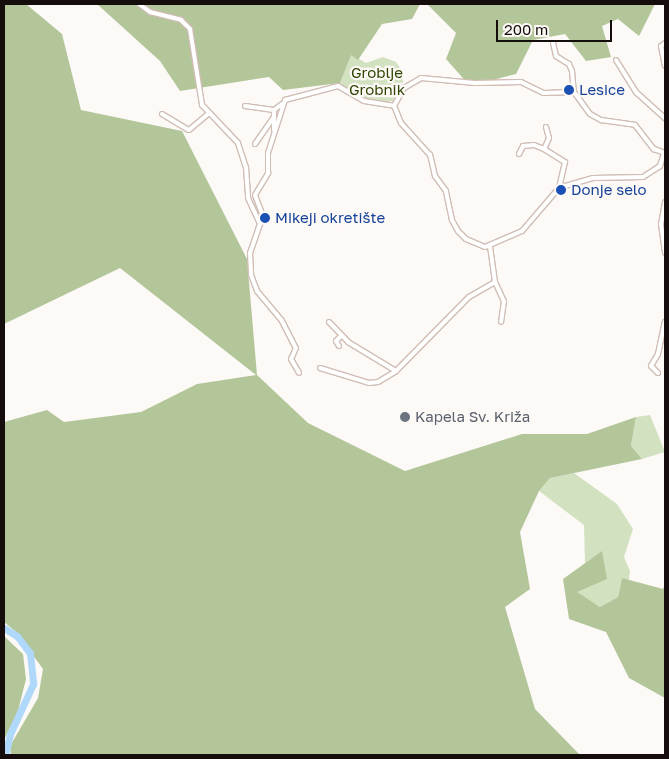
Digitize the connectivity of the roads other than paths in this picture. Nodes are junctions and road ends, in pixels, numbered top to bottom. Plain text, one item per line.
1 (139, 4) edge
2 (553, 43) dead end
3 (665, 43) edge
4 (616, 60) dead end
5 (665, 66) edge
6 (574, 92) junction
7 (282, 104) junction
8 (245, 106) dead end
9 (394, 106) junction
10 (274, 110) junction
11 (162, 114) dead end
12 (209, 114) junction
13 (274, 117) junction
14 (665, 118) edge
15 (546, 126) dead end
16 (274, 132) junction
17 (255, 144) dead end
18 (544, 149) junction
19 (665, 153) edge
20 (519, 154) dead end
21 (559, 188) junction
22 (665, 202) edge
23 (260, 224) junction
24 (490, 248) junction
25 (665, 253) edge
26 (496, 282) junction
27 (330, 322) dead end
28 (501, 322) dead end
29 (665, 322) edge
30 (341, 336) junction
31 (339, 346) dead end
32 (320, 368) dead end
33 (396, 371) junction
34 (299, 373) dead end
35 (658, 373) dead end

1 - 12 street
2 - 6 street
3 - 5 street
4 - 14 street
6 - 9 street
6 - 19 street
7 - 9 street
7 - 10 street
7 - 16 street
8 - 10 street
9 - 24 street
10 - 13 street
11 - 12 street
12 - 23 street
13 - 16 street
13 - 17 street
15 - 18 street
16 - 23 street
18 - 20 street
18 - 21 street
19 - 21 street
21 - 24 street
22 - 25 street
23 - 34 street
24 - 26 street
26 - 28 street
26 - 33 street
27 - 30 street
29 - 35 street
30 - 31 street
30 - 33 street
32 - 33 street

